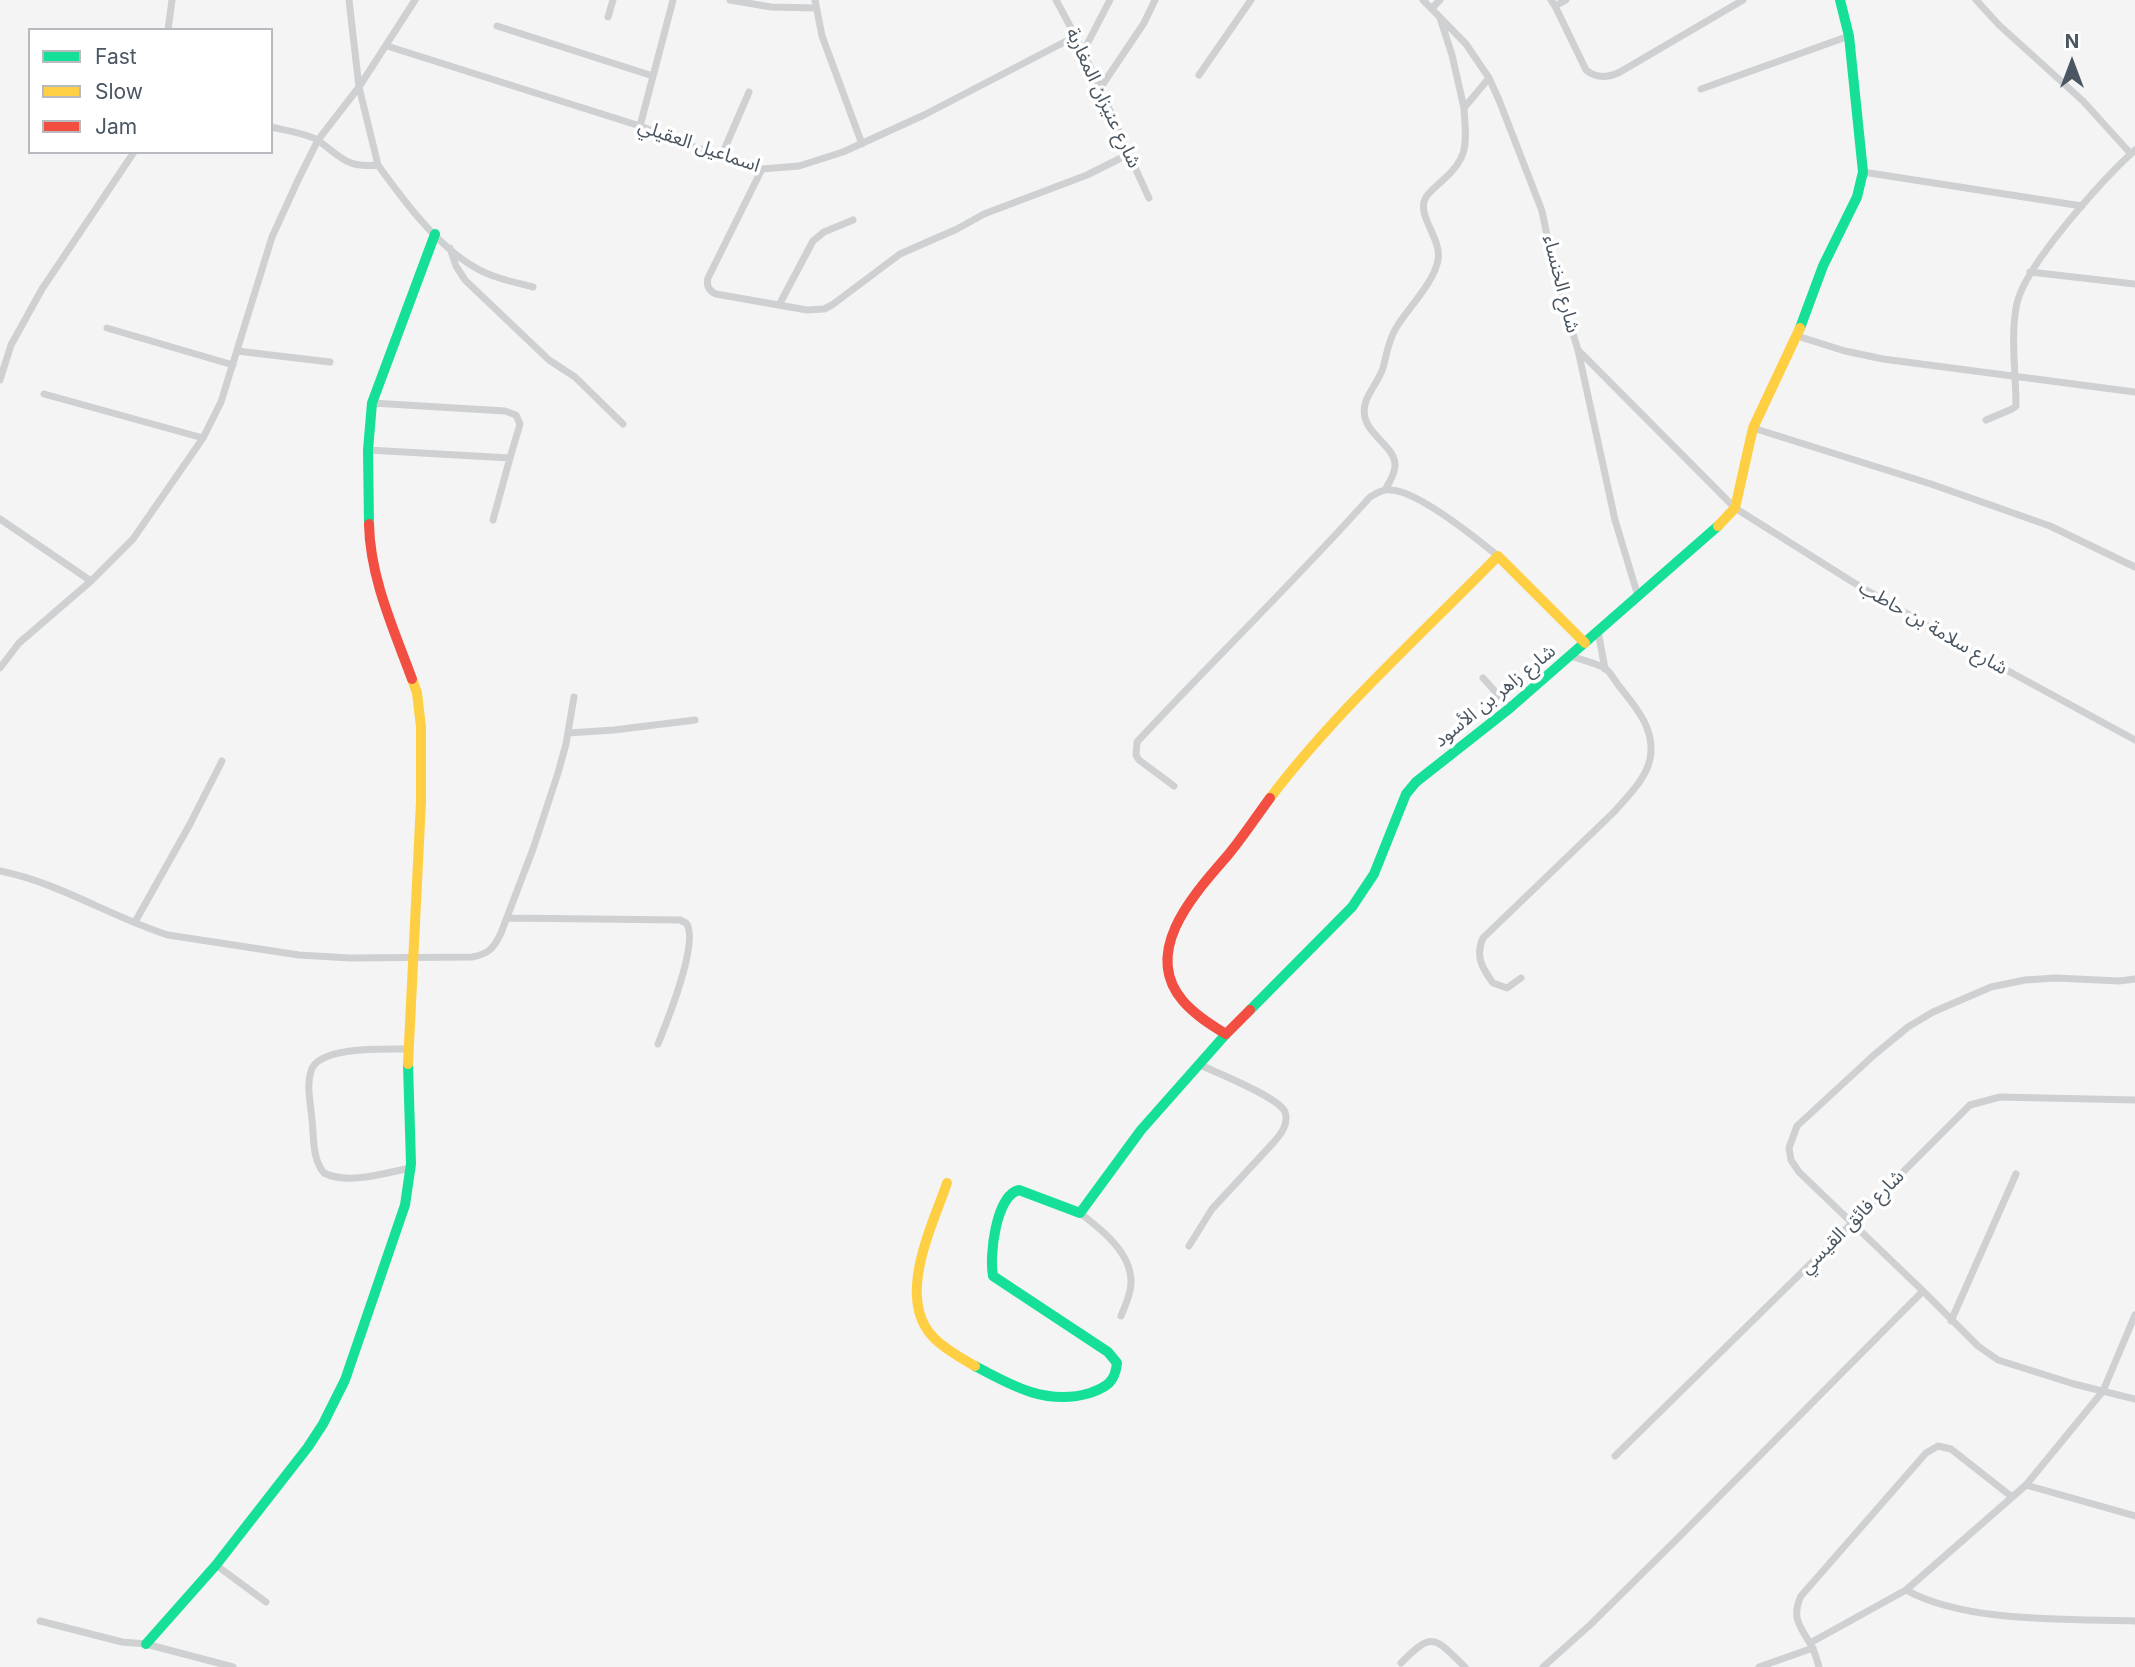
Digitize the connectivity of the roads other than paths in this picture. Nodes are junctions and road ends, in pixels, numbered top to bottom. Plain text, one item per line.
1 (172, 0) edge
2 (349, 0) edge
3 (415, 0) edge
4 (613, 0) edge
5 (673, 0) edge
6 (730, 0) edge
7 (1056, 0) edge
8 (1110, 0) edge
9 (1155, 0) edge
10 (1251, 0) edge
11 (1423, 0) edge
12 (1440, 0) edge
13 (1566, 0) edge
14 (1743, 0) edge
15 (1840, 0) edge
16 (1976, 0) edge
17 (1553, 3) edge
18 (816, 4) edge
19 (1432, 8) junction
20 (1439, 15) junction
21 (608, 17) dead end
22 (497, 26) dead end
23 (168, 28) edge
24 (1076, 36) junction
25 (1849, 36) junction
26 (387, 46) junction
27 (1083, 52) junction
28 (1199, 75) dead end
29 (653, 76) junction
30 (1489, 78) junction
31 (359, 87) junction
32 (1101, 87) junction
33 (1701, 89) dead end
34 (749, 92) dead end
35 (1464, 108) junction
36 (640, 126) junction
37 (273, 128) edge
38 (318, 140) junction
39 (862, 144) junction
40 (2133, 152) edge
41 (133, 154) edge
42 (1129, 154) junction
43 (721, 158) junction
44 (378, 165) junction
45 (762, 169) junction
46 (1863, 172) junction
47 (1149, 198) dead end
48 (2082, 205) junction
49 (853, 220) dead end
50 (435, 234) junction
51 (450, 248) junction
52 (2031, 272) junction
53 (2135, 284) edge
54 (533, 287) dead end
55 (779, 305) junction
56 (107, 328) dead end
57 (1797, 336) junction
58 (1578, 350) junction
59 (237, 351) junction
60 (330, 362) dead end
61 (233, 365) junction
62 (2015, 376) junction
63 (0, 380) edge
64 (2135, 392) edge
65 (44, 394) dead end
66 (372, 403) junction
67 (1986, 420) dead end
68 (623, 424) dead end
69 (1753, 428) junction
70 (203, 438) junction
71 (368, 450) junction
72 (510, 458) junction
73 (1385, 490) junction
74 (1735, 508) junction
75 (0, 520) edge
76 (493, 520) dead end
77 (1498, 556) junction
78 (2135, 567) edge
79 (91, 581) junction
80 (1638, 596) junction
81 (1598, 631) junction
82 (1585, 643) junction
83 (1571, 656) junction
84 (0, 668) edge
85 (1605, 668) junction
86 (1483, 678) dead end
87 (574, 696) dead end
88 (1510, 708) junction
89 (695, 720) dead end
90 (568, 733) junction
91 (2135, 740) edge
92 (222, 761) dead end
93 (1174, 786) dead end
94 (0, 871) edge
95 (507, 918) junction
96 (135, 922) junction
97 (414, 956) junction
98 (1521, 978) dead end
99 (2135, 979) edge
100 (1226, 1034) junction
101 (659, 1044) dead end
102 (407, 1049) junction
103 (1198, 1064) junction
104 (2135, 1100) edge
105 (411, 1168) junction
106 (2015, 1174) dead end
107 (947, 1183) dead end
108 (1080, 1213) junction
109 (1852, 1223) junction
110 (1189, 1246) dead end
111 (1923, 1291) junction
112 (2135, 1315) edge
113 (1121, 1316) dead end
114 (1951, 1321) junction
115 (2103, 1391) junction
116 (2135, 1399) edge
117 (1615, 1456) dead end
118 (2026, 1485) junction
119 (2012, 1497) junction
120 (2135, 1516) edge
121 (216, 1565) junction
122 (1906, 1590) junction
123 (267, 1602) dead end
124 (40, 1621) dead end
125 (2135, 1621) edge
126 (146, 1644) junction
127 (1811, 1645) junction
128 (1401, 1663) dead end
129 (233, 1667) edge
130 (1465, 1667) edge
131 (1543, 1667) edge
132 (1759, 1667) edge
133 (1819, 1667) edge

1 - 23 street
2 - 31 street
3 - 26 street
4 - 21 street
5 - 29 street
6 - 18 street
7 - 24 street, شارع عنيزان المغاربة
8 - 27 street
9 - 32 street
10 - 28 street
11 - 19 street, شارع الخنساء
12 - 19 street
13 - 17 street
14 - 17 street
15 - 25 street
16 - 40 street
18 - 39 street
19 - 20 street, شارع الخنساء
20 - 30 street, شارع الخنساء
20 - 35 street
22 - 29 street
24 - 27 street, شارع عنيزان المغاربة
24 - 39 street, اسماعيل العقيلي
25 - 33 street
25 - 46 street
26 - 31 street
26 - 36 street, اسماعيل العقيلي
27 - 32 street, شارع عنيزان المغاربة
29 - 36 street
30 - 35 street
30 - 58 street, شارع الخنساء
31 - 38 street
31 - 44 street
32 - 42 street, شارع عنيزان المغاربة
34 - 43 street
35 - 73 street
36 - 43 street, اسماعيل العقيلي
37 - 38 street
38 - 44 street
38 - 59 street
39 - 45 street, اسماعيل العقيلي
40 - 48 street
41 - 63 street
42 - 47 street, شارع عنيزان المغاربة
42 - 55 street
43 - 45 street, اسماعيل العقيلي
44 - 50 street
45 - 55 street
46 - 48 street
46 - 57 street
48 - 52 street
49 - 55 street
50 - 51 street
50 - 66 street
51 - 54 street
51 - 68 street
52 - 53 street
52 - 62 street
56 - 61 street
57 - 62 street
57 - 69 street
58 - 74 street, شارع سلامة بن حاطب
58 - 80 street, شارع الخنساء
59 - 60 street
59 - 61 street
61 - 70 street
62 - 64 street
62 - 67 street
65 - 70 street
66 - 71 street
66 - 72 street
69 - 74 street
69 - 78 street
70 - 79 street
71 - 72 street
71 - 97 street
72 - 76 street
73 - 77 street
73 - 93 street
74 - 80 street, شارع زاهر بن الأسود
74 - 91 street, شارع سلامة بن حاطب
75 - 79 street
77 - 82 street
77 - 100 street
79 - 84 street
80 - 81 street, شارع زاهر بن الأسود
81 - 82 street, شارع زاهر بن الأسود
81 - 85 street
82 - 83 street, شارع زاهر بن الأسود
83 - 85 street
83 - 88 street, شارع زاهر بن الأسود
85 - 98 street
86 - 88 street
87 - 90 street
88 - 100 street, شارع زاهر بن الأسود
89 - 90 street
90 - 95 street
92 - 96 street
94 - 96 street
95 - 97 street
95 - 101 street
96 - 97 street
97 - 102 street
99 - 109 street
100 - 103 street, شارع زاهر بن الأسود
102 - 105 street
102 - 105 street
103 - 108 street, شارع زاهر بن الأسود
103 - 110 street
104 - 109 street, شارع فائق القيسي
105 - 121 street
106 - 114 street
107 - 108 street
108 - 113 street
109 - 111 street
109 - 117 street, شارع فائق القيسي
111 - 114 street
111 - 131 street
112 - 115 street
114 - 115 street
115 - 116 street
115 - 118 street
118 - 119 street
118 - 120 street
119 - 122 street
119 - 127 street
121 - 123 street
121 - 126 street
122 - 125 street
122 - 127 street
124 - 126 street
126 - 129 street
127 - 132 street
127 - 133 street
128 - 130 street

